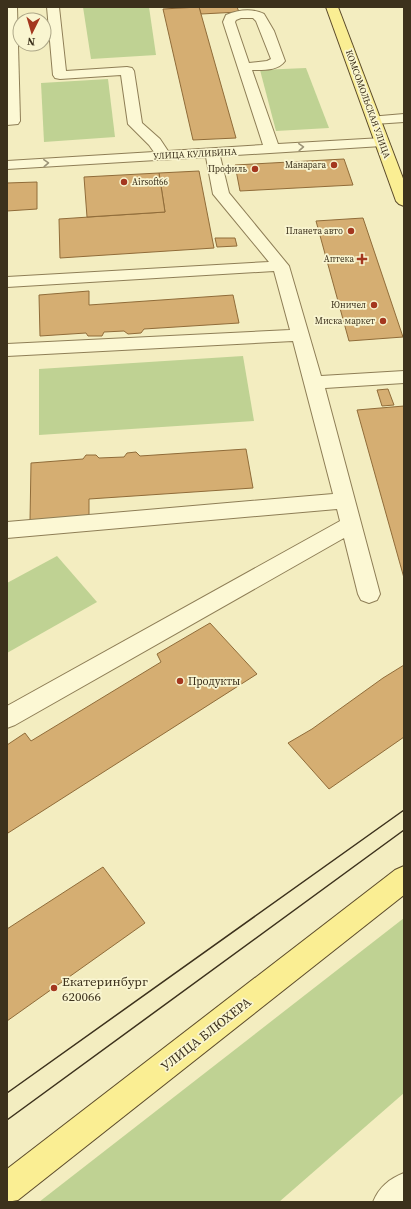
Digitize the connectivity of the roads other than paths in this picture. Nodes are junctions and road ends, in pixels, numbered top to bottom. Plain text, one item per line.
1 (11, 7) edge
2 (53, 7) edge
3 (332, 7) edge
4 (336, 7) edge
5 (10, 35) edge
6 (244, 67) dead end
7 (404, 118) edge
8 (374, 120) junction
9 (7, 121) edge
10 (382, 142) junction
11 (272, 149) junction
12 (212, 153) junction
13 (164, 156) junction
14 (7, 165) edge
15 (404, 201) edge
16 (282, 266) junction
17 (7, 282) edge
18 (301, 334) junction
19 (7, 350) edge
20 (404, 377) edge
21 (314, 383) junction
22 (344, 501) junction
23 (350, 524) junction
24 (7, 530) edge
25 (368, 594) dead end
26 (7, 718) edge
27 (404, 879) edge
28 (7, 1189) edge
29 (404, 1189) edge
30 (389, 1202) edge

1 - 5 street
2 - 13 street
3 - 4 street
3 - 8 main road, КОМСОМОЛЬСКАЯ УЛИЦА
5 - 9 street
6 - 11 street
7 - 8 street
8 - 10 main road, КОМСОМОЛЬСКАЯ УЛИЦА
11 -> 10 street, УЛИЦА КУЛИБИНА
10 - 15 main road, КОМСОМОЛЬСКАЯ УЛИЦА
11 - 12 street, УЛИЦА КУЛИБИНА
12 - 13 street, УЛИЦА КУЛИБИНА
12 - 16 street
14 -> 13 street, УЛИЦА КУЛИБИНА
16 - 17 street
16 - 18 street
18 - 19 street
18 - 21 street
20 - 21 street
21 - 22 street
22 - 23 street
22 - 24 street
23 - 25 street
23 - 26 street
27 - 28 main road, УЛИЦА БЛЮХЕРА
29 - 30 street

